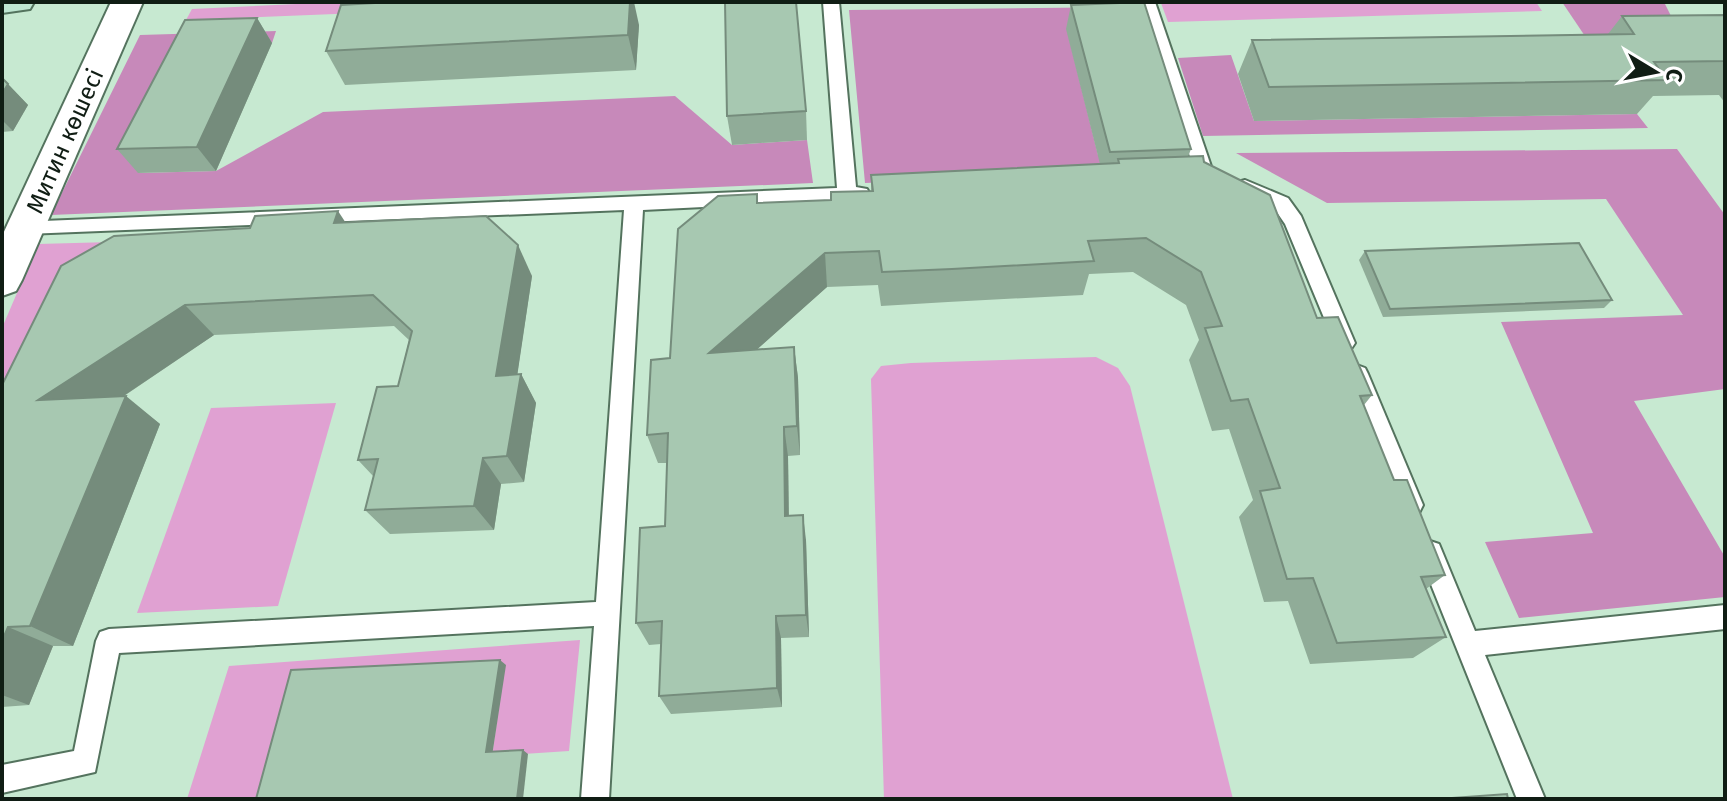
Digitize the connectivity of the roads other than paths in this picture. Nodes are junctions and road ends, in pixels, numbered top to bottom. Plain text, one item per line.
1 (18, 2) edge
2 (127, 2) edge
3 (831, 2) edge
4 (1147, 2) edge
5 (2, 3) edge
6 (878, 194) edge
7 (847, 195) junction
8 (634, 205) junction
9 (26, 227) junction
10 (2, 280) edge
11 (606, 613) junction
12 (1725, 617) edge
13 (1467, 644) junction
14 (2, 779) edge
15 (595, 799) edge
16 (1531, 799) edge

1 - 5 main road
2 - 9 street, Митин көшесі
3 - 7 lane
4 - 13 lane
6 - 7 lane
7 - 8 lane
8 - 9 lane
8 - 11 lane
9 - 10 street, Митин көшесі
11 - 14 lane
11 - 15 lane
12 - 13 lane
13 - 16 lane

